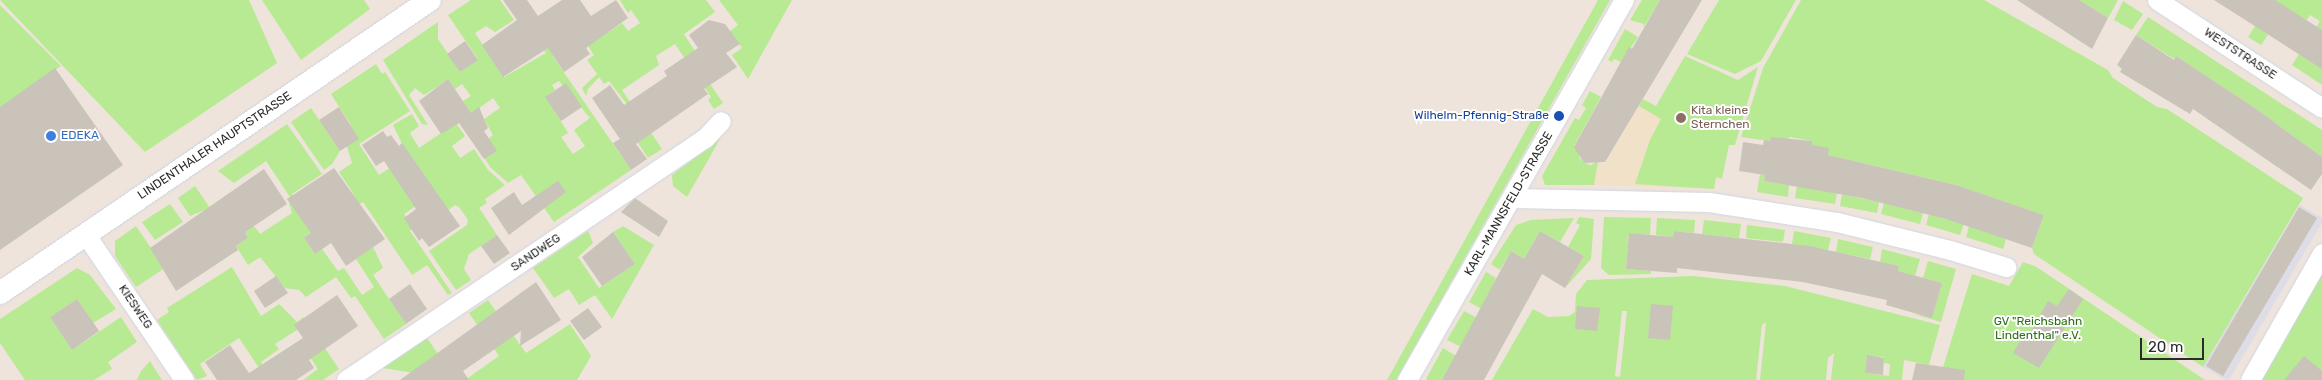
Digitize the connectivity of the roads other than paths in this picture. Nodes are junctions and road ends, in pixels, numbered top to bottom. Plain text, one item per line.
1 (430, 0) edge
2 (1624, 0) edge
3 (2157, 0) edge
4 (2322, 108) edge
5 (721, 121) dead end
6 (1513, 198) junction
7 (86, 235) junction
8 (2322, 252) edge
9 (2006, 267) dead end
10 (0, 293) edge
11 (184, 380) edge
12 (346, 380) edge
13 (1407, 380) edge
14 (2250, 380) edge

1 - 7 street, LINDENTHALER HAUPTSTRASSE
2 - 6 street, KARL-MANNSFELD-STRASSE
3 - 4 street, WESTSTRASSE
5 - 12 street, SANDWEG
6 - 9 street
6 - 13 street, KARL-MANNSFELD-STRASSE
7 - 10 street, LINDENTHALER HAUPTSTRASSE
7 - 11 street, KIESWEG
8 - 14 street

